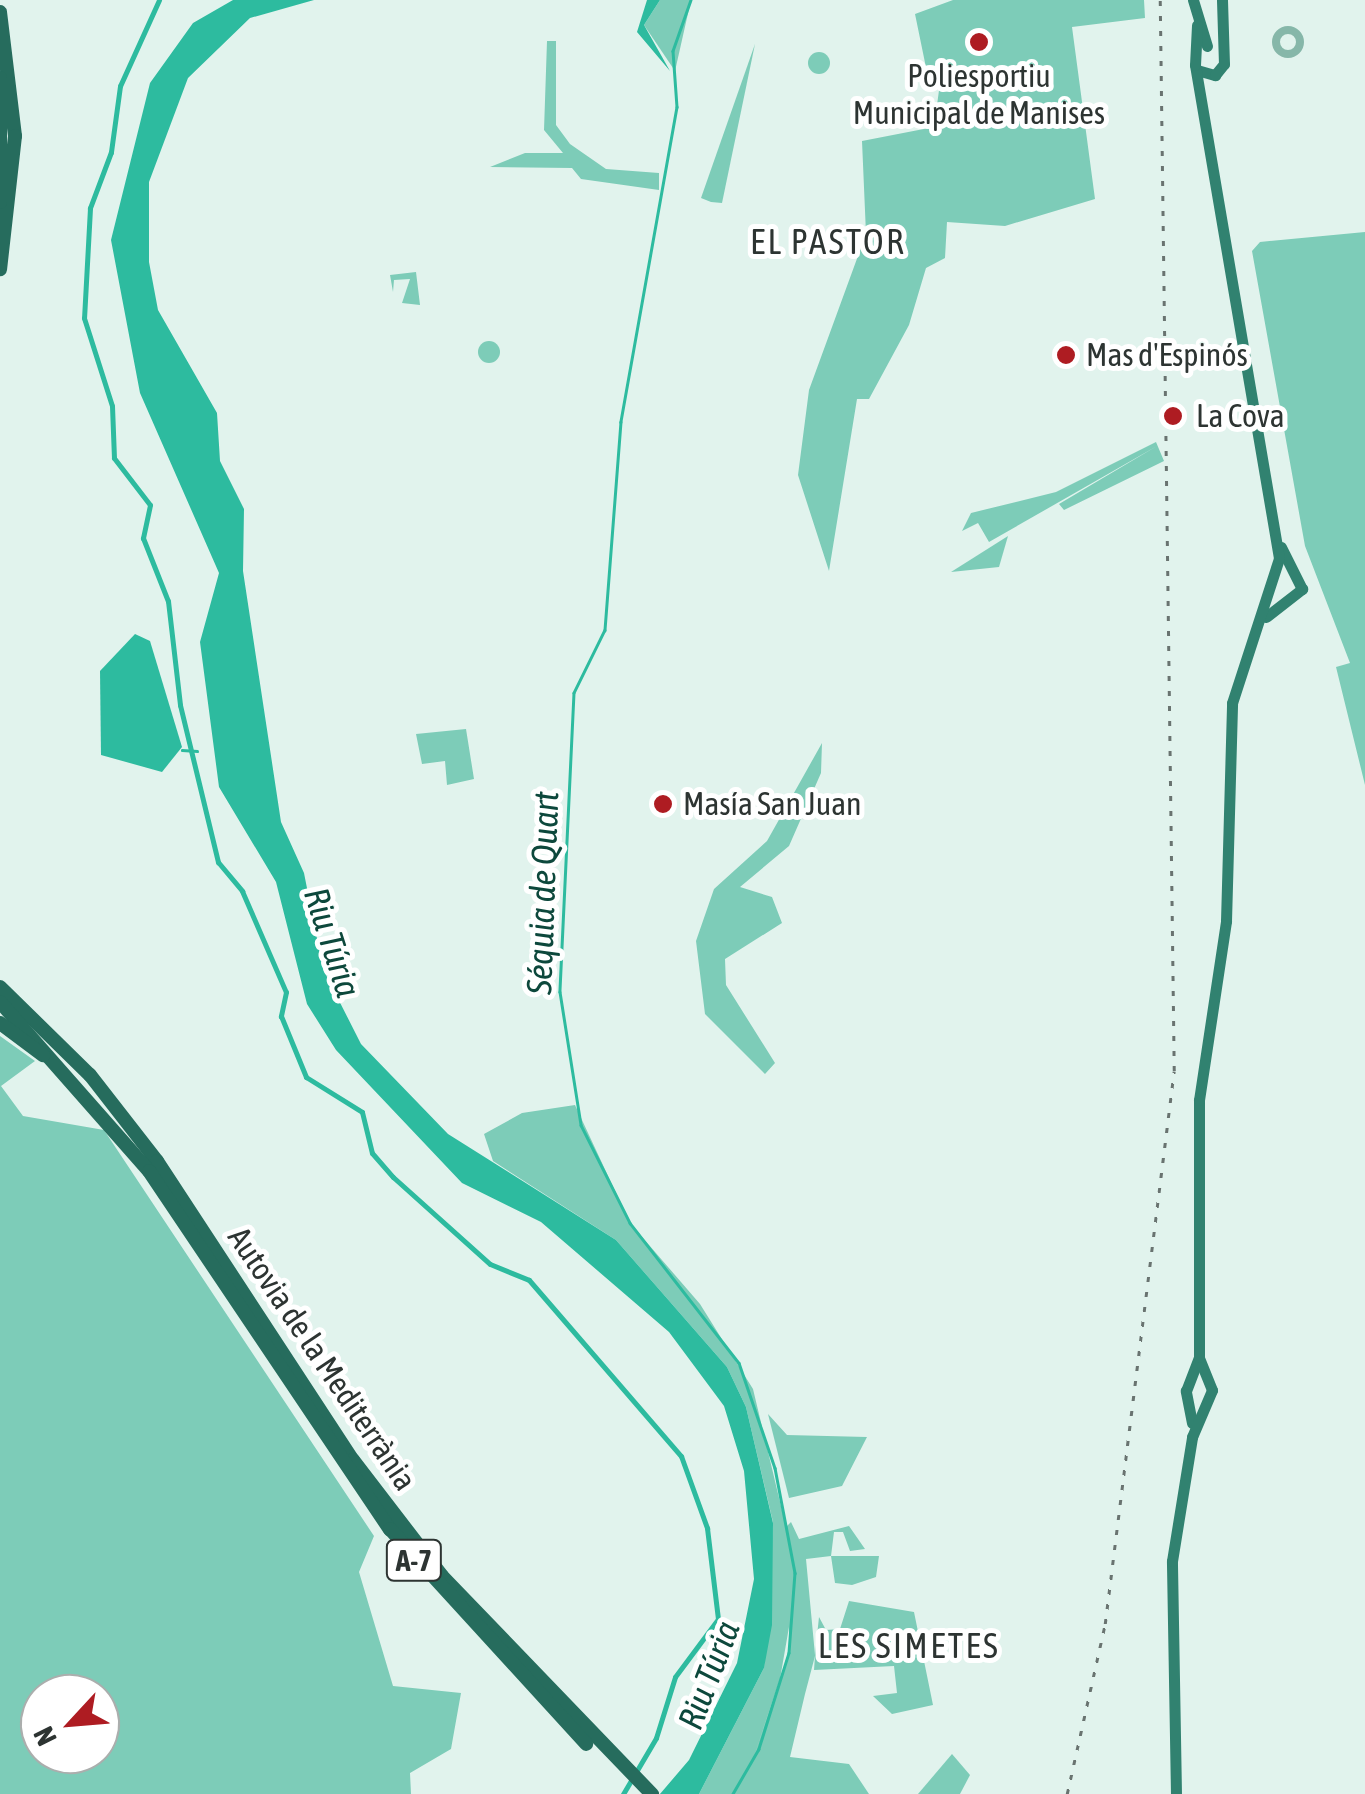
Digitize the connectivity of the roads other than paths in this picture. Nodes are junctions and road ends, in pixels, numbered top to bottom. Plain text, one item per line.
1 (1193, 0) edge
2 (1223, 5) edge
3 (0, 12) edge
4 (1208, 49) junction
5 (1198, 70) junction
6 (1215, 75) junction
7 (0, 78) edge
8 (1210, 120) junction
9 (0, 202) edge
10 (0, 269) edge
11 (1277, 537) junction
12 (1294, 572) junction
13 (1278, 573) junction
14 (1273, 591) junction
15 (1290, 601) junction
16 (1259, 624) junction
17 (0, 976) edge
18 (0, 987) edge
19 (0, 1002) edge
20 (0, 1023) edge
21 (48, 1030) junction
22 (121, 1133) junction
23 (1199, 1380) junction
24 (1196, 1402) junction
25 (600, 1751) junction
26 (640, 1794) edge
27 (652, 1794) edge
28 (1176, 1794) edge

1 - 4 main road
2 - 4 main road
3 - 10 highway
4 - 5 main road
4 - 6 main road
5 - 6 main road
5 - 8 main road
6 - 8 main road
7 - 9 highway
8 - 11 main road
11 - 12 main road
11 - 13 main road
12 - 13 main road
12 - 15 main road
13 - 14 main road
14 - 15 main road
14 - 16 main road
15 - 16 main road
16 - 23 main road
17 - 21 highway
18 - 21 highway, Autovia de la Mediterrània / A-7
19 - 22 highway, Autovia de la Mediterrània / A-7
20 - 22 highway
21 - 25 highway, Autovia de la Mediterrània / A-7
22 - 25 highway, Autovia de la Mediterrània / A-7
23 - 24 main road
23 - 24 main road
24 - 28 main road
25 - 26 highway, Autovia de la Mediterrània / A-7
25 - 27 highway, Autovia de la Mediterrània / A-7

